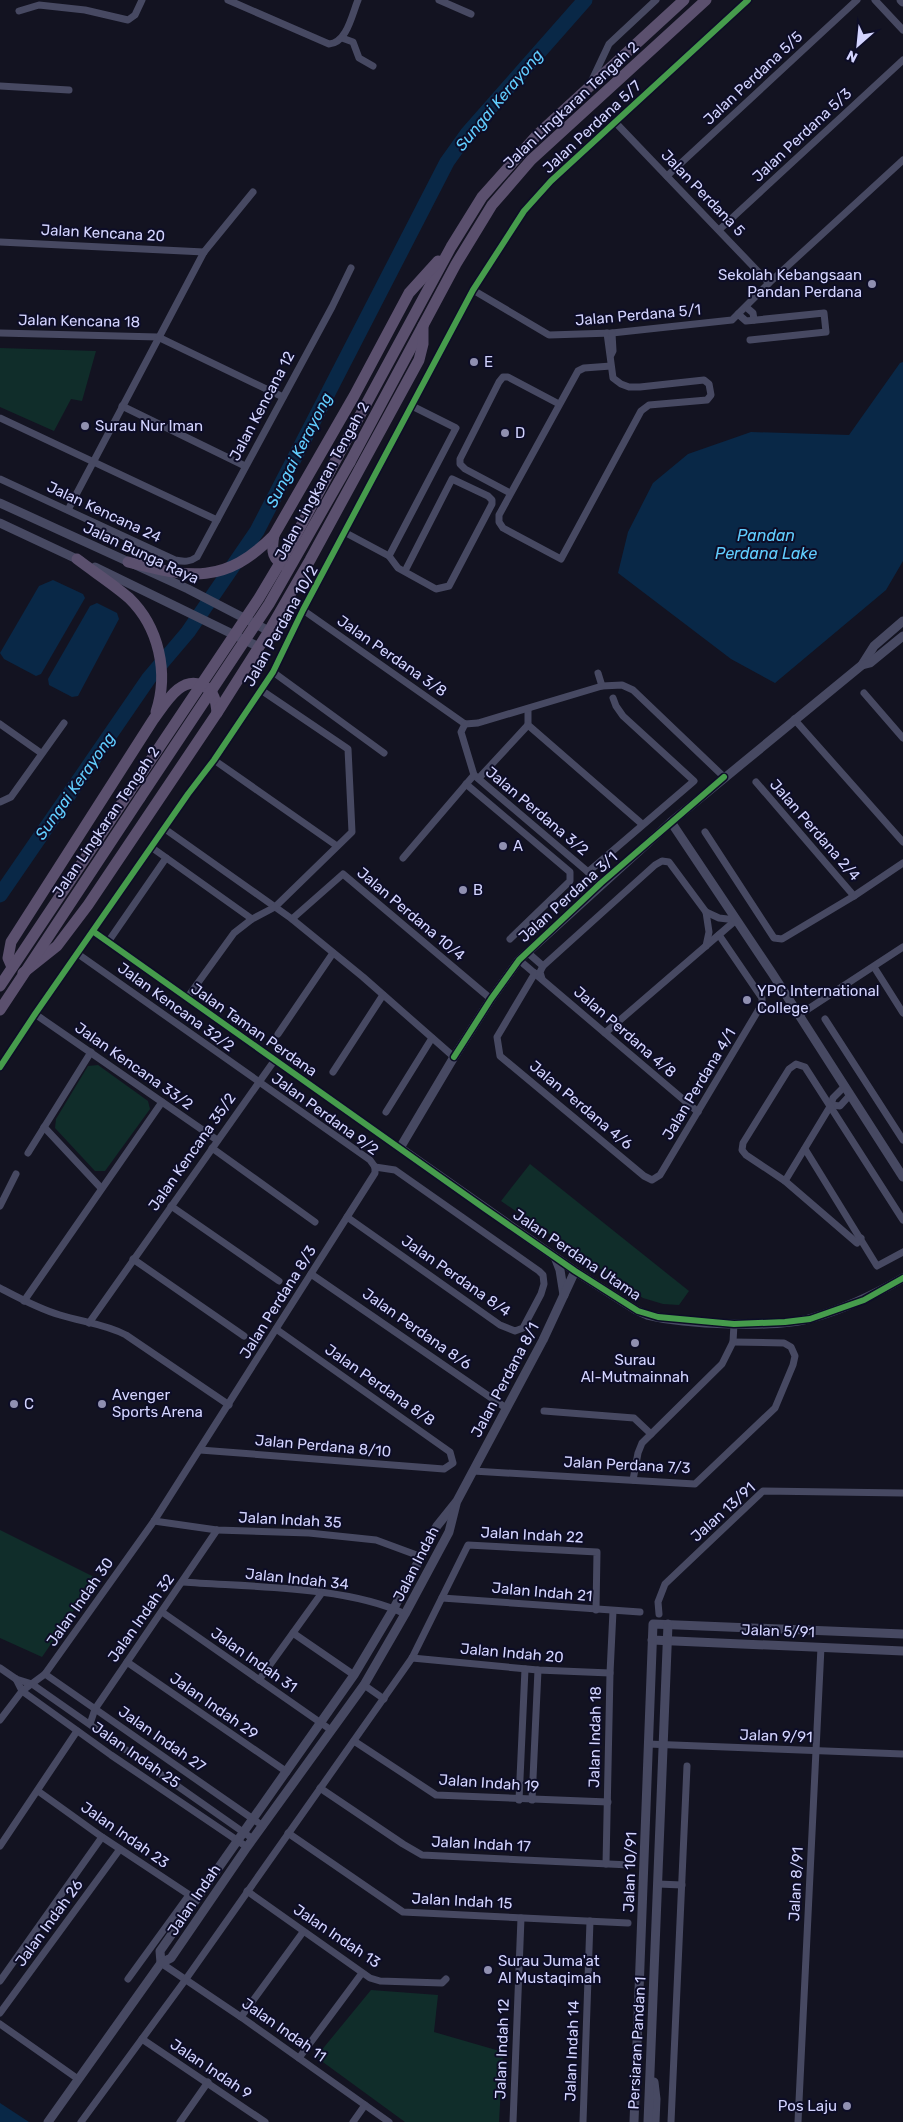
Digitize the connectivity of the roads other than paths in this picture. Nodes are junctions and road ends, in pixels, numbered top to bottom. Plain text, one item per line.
1 (142, 0) edge
2 (228, 0) edge
3 (358, 0) edge
4 (439, 0) edge
5 (656, 0) edge
6 (684, 0) edge
7 (706, 0) edge
8 (748, 0) edge
9 (857, 0) edge
10 (875, 0) edge
11 (19, 11) dead end
12 (471, 14) dead end
13 (903, 30) edge
14 (342, 38) junction
15 (903, 60) edge
16 (373, 66) dead end
17 (0, 86) edge
18 (588, 89) junction
19 (69, 90) dead end
20 (615, 122) junction
21 (903, 160) edge
22 (667, 176) junction
23 (253, 192) dead end
24 (719, 230) junction
25 (0, 242) edge
26 (451, 247) junction
27 (204, 252) junction
28 (351, 268) dead end
29 (770, 283) junction
30 (473, 290) junction
31 (746, 307) junction
32 (738, 314) junction
33 (754, 320) junction
34 (423, 326) junction
35 (0, 333) edge
36 (609, 333) junction
37 (158, 337) junction
38 (750, 340) dead end
39 (611, 366) junction
40 (283, 397) junction
41 (559, 404) junction
42 (122, 406) junction
43 (412, 406) junction
44 (0, 418) edge
45 (93, 461) junction
46 (246, 466) junction
47 (0, 479) edge
48 (510, 493) junction
49 (0, 503) edge
50 (68, 510) junction
51 (217, 520) junction
52 (0, 523) edge
53 (346, 533) junction
54 (274, 535) junction
55 (389, 556) junction
56 (197, 557) joint
57 (77, 559) junction
58 (310, 560) junction
59 (128, 562) junction
60 (405, 571) junction
61 (303, 610) junction
62 (903, 621) edge
63 (903, 627) edge
64 (269, 631) junction
65 (903, 636) edge
66 (259, 647) junction
67 (864, 662) junction
68 (273, 672) junction
69 (598, 673) dead end
70 (602, 686) junction
71 (261, 690) junction
72 (864, 693) dead end
73 (613, 698) dead end
74 (528, 709) junction
75 (217, 713) junction
76 (794, 719) junction
77 (153, 720) junction
78 (64, 723) dead end
79 (0, 724) edge
80 (465, 724) junction
81 (528, 725) junction
82 (903, 738) edge
83 (41, 753) junction
84 (384, 753) dead end
85 (214, 760) junction
86 (476, 777) junction
87 (724, 777) junction
88 (756, 782) dead end
89 (466, 784) junction
90 (0, 802) edge
91 (671, 822) junction
92 (642, 824) junction
93 (164, 829) junction
94 (705, 832) dead end
95 (903, 842) edge
96 (337, 846) junction
97 (151, 847) junction
98 (166, 858) junction
99 (403, 858) dead end
100 (903, 863) edge
101 (588, 872) junction
102 (601, 883) junction
103 (854, 896) junction
104 (274, 907) junction
105 (706, 912) junction
106 (252, 919) junction
107 (292, 919) junction
108 (736, 920) junction
109 (94, 932) junction
110 (718, 935) junction
111 (510, 939) dead end
112 (108, 942) junction
113 (706, 946) junction
114 (903, 947) edge
115 (526, 952) junction
116 (333, 953) junction
117 (78, 954) junction
118 (519, 960) junction
119 (543, 966) junction
120 (12, 967) junction
121 (874, 967) junction
122 (24, 973) junction
123 (535, 973) junction
124 (542, 979) junction
125 (0, 986) edge
126 (383, 995) junction
127 (187, 998) junction
128 (491, 999) junction
129 (0, 1010) edge
130 (903, 1013) edge
131 (35, 1014) junction
132 (799, 1015) junction
133 (825, 1019) dead end
134 (605, 1033) junction
135 (278, 1034) dead end
136 (432, 1038) junction
137 (91, 1052) junction
138 (454, 1057) junction
139 (274, 1060) junction
140 (0, 1067) edge
141 (333, 1072) dead end
142 (258, 1082) junction
143 (844, 1086) junction
144 (850, 1094) junction
145 (162, 1102) junction
146 (831, 1106) junction
147 (386, 1112) dead end
148 (698, 1112) junction
149 (44, 1127) junction
150 (902, 1138) edge
151 (217, 1140) junction
152 (212, 1148) junction
153 (400, 1148) junction
154 (804, 1149) junction
155 (28, 1153) dead end
156 (375, 1167) junction
157 (16, 1174) dead end
158 (903, 1176) edge
159 (652, 1180) joint
160 (785, 1181) junction
161 (101, 1188) junction
162 (0, 1206) edge
163 (171, 1206) junction
164 (348, 1217) junction
165 (903, 1220) edge
166 (315, 1222) dead end
167 (861, 1238) junction
168 (903, 1252) edge
169 (555, 1257) junction
170 (134, 1259) junction
171 (575, 1271) junction
172 (311, 1274) junction
173 (903, 1278) edge
174 (280, 1281) dead end
175 (0, 1288) edge
176 (564, 1296) junction
177 (24, 1300) junction
178 (89, 1323) junction
179 (734, 1324) junction
180 (276, 1329) junction
181 (244, 1336) dead end
182 (733, 1342) junction
183 (229, 1405) junction
184 (506, 1408) junction
185 (544, 1411) dead end
186 (651, 1434) junction
187 (200, 1450) junction
188 (444, 1469) joint
189 (473, 1471) junction
190 (633, 1480) junction
191 (903, 1493) edge
192 (457, 1501) junction
193 (154, 1522) junction
194 (217, 1530) junction
195 (422, 1557) junction
196 (183, 1582) junction
197 (321, 1594) junction
198 (442, 1598) junction
199 (394, 1608) junction
200 (596, 1610) junction
201 (613, 1611) junction
202 (162, 1612) junction
203 (640, 1612) dead end
204 (406, 1614) junction
205 (659, 1614) junction
206 (653, 1624) junction
207 (668, 1624) junction
208 (293, 1632) junction
209 (903, 1634) edge
210 (652, 1640) junction
211 (668, 1641) junction
212 (821, 1647) junction
213 (903, 1650) edge
214 (412, 1658) junction
215 (127, 1662) junction
216 (0, 1668) edge
217 (525, 1669) junction
218 (538, 1670) junction
219 (610, 1673) junction
220 (46, 1674) junction
221 (354, 1675) junction
222 (16, 1679) junction
223 (259, 1680) junction
224 (32, 1684) junction
225 (364, 1685) junction
226 (22, 1691) junction
227 (384, 1699) junction
228 (95, 1709) junction
229 (0, 1720) edge
230 (321, 1723) junction
231 (90, 1724) junction
232 (331, 1730) junction
233 (77, 1731) junction
234 (354, 1741) junction
235 (648, 1744) junction
236 (664, 1745) junction
237 (816, 1751) junction
238 (903, 1754) edge
239 (688, 1766) dead end
240 (287, 1772) junction
241 (320, 1788) junction
242 (38, 1791) junction
243 (519, 1800) junction
244 (532, 1800) junction
245 (608, 1802) junction
246 (253, 1819) junction
247 (263, 1826) junction
248 (244, 1832) junction
249 (288, 1833) junction
250 (102, 1838) junction
251 (253, 1839) junction
252 (237, 1841) junction
253 (0, 1846) edge
254 (247, 1848) junction
255 (120, 1849) junction
256 (606, 1864) junction
257 (630, 1865) dead end
258 (658, 1884) junction
259 (682, 1885) junction
260 (248, 1891) junction
261 (193, 1898) junction
262 (520, 1918) junction
263 (590, 1921) junction
264 (628, 1923) dead end
265 (303, 1932) junction
266 (161, 1963) junction
267 (654, 1966) joint
268 (362, 1972) junction
269 (128, 1979) dead end
270 (446, 1979) dead end
271 (186, 1980) junction
272 (0, 1981) edge
273 (0, 2012) edge
274 (241, 2017) junction
275 (0, 2024) edge
276 (142, 2038) junction
277 (650, 2056) junction
278 (299, 2058) junction
279 (78, 2079) junction
280 (208, 2082) junction
281 (365, 2105) junction
282 (48, 2122) edge
283 (81, 2122) edge
284 (180, 2122) edge
285 (265, 2122) edge
286 (353, 2122) edge
287 (388, 2122) edge
288 (513, 2122) edge
289 (583, 2122) edge
290 (634, 2122) edge
291 (648, 2122) edge
292 (655, 2122) edge
293 (671, 2122) edge
294 (798, 2122) edge

1 - 11 street
2 - 14 street
3 - 14 street
4 - 12 street
5 - 18 street
6 - 18 highway, Jalan Lingkaran Tengah 2
7 - 34 highway, Jalan Lingkaran Tengah 2
8 - 20 street, Jalan Perdana 5/7
9 - 22 street, Jalan Perdana 5/5
10 - 13 street
14 - 16 street
15 - 24 street, Jalan Perdana 5/3
17 - 19 street
18 - 26 highway, Jalan Lingkaran Tengah 2
20 - 22 street, Jalan Perdana 5
20 - 30 street, Jalan Perdana 5/7
21 - 29 street, Jalan Perdana 5/1
22 - 24 street, Jalan Perdana 5
23 - 27 street
24 - 29 street, Jalan Perdana 5
25 - 27 street, Jalan Kencana 20
26 - 54 highway
26 - 120 highway, Jalan Lingkaran Tengah 2, bridge
27 - 37 street
28 - 40 street, Jalan Kencana 12
29 - 31 street, Jalan Perdana 5/1
30 - 36 street, Jalan Perdana 5/1
30 - 43 street, Jalan Perdana 10/2
31 - 32 street, Jalan Perdana 5/1
31 - 33 street
32 - 33 street
32 - 36 street, Jalan Perdana 5/1
33 - 38 street
34 - 58 highway
34 - 122 highway, Jalan Lingkaran Tengah 2, bridge
35 - 37 street, Jalan Kencana 18
36 - 39 street
37 - 40 street
37 - 42 street
39 - 41 street
39 - 48 street
40 - 46 street, Jalan Kencana 12
41 - 48 street
41 - 48 street
42 - 45 street
42 - 46 street
43 - 53 street, Jalan Perdana 10/2
43 - 55 street
44 - 45 street
45 - 50 street
45 - 51 street
46 - 51 street, Jalan Kencana 12
47 - 50 street, Jalan Kencana 24
49 - 59 street, Jalan Bunga Raya
50 - 56 street, Jalan Kencana 24
51 - 56 street, Jalan Kencana 12
52 - 57 street
53 - 55 street
53 - 61 street, Jalan Perdana 10/2
54 - 58 highway
54 - 59 highway
55 - 60 street
57 - 66 street
57 - 77 highway
58 - 64 highway
59 - 64 street, Jalan Bunga Raya
60 - 60 street
61 - 68 street, Jalan Perdana 10/2
61 - 80 street, Jalan Perdana 3/8
62 - 67 street, Jalan Perdana 3/1
63 - 67 street, Jalan Perdana 3/1
64 - 66 highway
65 - 67 street, Jalan Perdana 3/1
66 - 75 highway
67 - 76 street, Jalan Perdana 3/1
68 - 71 street, Jalan Perdana 10/2
68 - 84 street
69 - 70 street
70 - 74 street
70 - 87 street
71 - 85 street, Jalan Perdana 10/2
71 - 96 street
72 - 82 street
73 - 92 street
74 - 80 street
74 - 81 street
75 - 77 highway
75 - 122 highway
76 - 87 street, Jalan Perdana 3/1
76 - 95 street
77 - 120 highway
78 - 83 street
79 - 83 street
80 - 86 street, Jalan Perdana 3/2
81 - 86 street
81 - 92 street
83 - 90 street
85 - 93 street, Jalan Perdana 10/2
85 - 96 street
86 - 89 street
86 - 101 street, Jalan Perdana 3/2
87 - 91 street, Jalan Perdana 3/1
88 - 103 street, Jalan Perdana 2/4
89 - 99 street
89 - 111 street
91 - 102 street, Jalan Perdana 3/1
91 - 108 street
92 - 101 street
93 - 97 street, Jalan Perdana 10/2
93 - 104 street
94 - 103 street
96 - 104 street
97 - 98 street
97 - 109 street, Jalan Perdana 10/2
98 - 106 street
98 - 112 street
100 - 103 street
101 - 102 street, Jalan Perdana 3/2
102 - 115 street, Jalan Perdana 3/1
104 - 106 street
104 - 107 street
105 - 108 street
105 - 113 street
105 - 119 street
106 - 127 street
107 - 116 street
107 - 128 street, Jalan Perdana 10/4
108 - 110 street
108 - 132 street
109 - 112 street, Jalan Taman Perdana
109 - 117 street, Jalan Perdana 10/2
110 - 113 street
110 - 148 street, Jalan Perdana 4/1
112 - 127 street, Jalan Taman Perdana
113 - 134 street
114 - 121 street
115 - 118 street, Jalan Perdana 3/1
115 - 119 street
116 - 126 street
116 - 135 street
117 - 131 street, Jalan Perdana 10/2
117 - 142 street, Jalan Kencana 32/2
118 - 123 street, Jalan Perdana 4/8
118 - 128 street, Jalan Perdana 3/1
119 - 124 street
120 - 125 highway, Jalan Lingkaran Tengah 2
121 - 130 street
121 - 132 street
122 - 129 highway, Jalan Lingkaran Tengah 2
123 - 124 street, Jalan Perdana 4/8
123 - 159 street, Jalan Perdana 4/6
124 - 134 street, Jalan Perdana 4/8
126 - 136 street
126 - 141 street
127 - 139 street, Jalan Taman Perdana
128 - 138 street, Jalan Perdana 3/1
131 - 137 street, Jalan Kencana 33/2
131 - 140 street, Jalan Perdana 10/2
132 - 143 street
133 - 150 street
134 - 148 street, Jalan Perdana 4/8
136 - 138 street
136 - 147 street
137 - 145 street, Jalan Kencana 33/2
137 - 149 street
138 - 153 street, Jalan Perdana 3/1
139 - 142 street, Jalan Kencana 35/2
139 - 153 street, Jalan Taman Perdana
142 - 151 street, Jalan Kencana 35/2
142 - 156 street, Jalan Perdana 9/2
143 - 144 street
143 - 146 street
144 - 146 street
144 - 158 street
145 - 151 street, Jalan Kencana 33/2
145 - 161 street
146 - 154 street
146 - 160 street
146 - 165 street
148 - 159 street, Jalan Perdana 4/1
149 - 155 street
149 - 161 street
151 - 152 street, Jalan Kencana 35/2
152 - 163 street, Jalan Kencana 35/2
152 - 166 street
153 - 169 street, Jalan Perdana Utama
154 - 160 street
154 - 167 street
156 - 164 street, Jalan Perdana 8/3
156 - 164 street, Jalan Perdana 8/4
157 - 162 street
160 - 167 street
161 - 177 street
163 - 170 street, Jalan Kencana 35/2
163 - 174 street
164 - 172 street, Jalan Perdana 8/3
167 - 168 street
169 - 171 street, Jalan Perdana Utama
169 - 176 street
170 - 178 street, Jalan Kencana 35/2
170 - 181 street
171 - 176 street, Jalan Perdana 8/1
171 - 179 street, Jalan Perdana Utama
172 - 180 street, Jalan Perdana 8/3
172 - 184 street, Jalan Perdana 8/6
173 - 179 street, Jalan Perdana Utama
175 - 177 street
176 - 184 street, Jalan Perdana 8/1
177 - 178 street
178 - 183 street
179 - 182 street
180 - 183 street, Jalan Perdana 8/3
180 - 188 street, Jalan Perdana 8/8
182 - 186 street
182 - 190 street, Jalan Perdana 7/3
183 - 187 street, Jalan Perdana 8/3
184 - 189 street, Jalan Perdana 8/1
185 - 186 street
186 - 190 street
187 - 188 street, Jalan Perdana 8/10
187 - 193 street, Jalan Indah 30
189 - 190 street, Jalan Perdana 7/3
189 - 192 street, Jalan Perdana 8/1
191 - 205 street, Jalan 13/91
192 - 195 street, Jalan Indah
192 - 204 street, Jalan Indah
193 - 194 street, Jalan Indah 35
193 - 220 street, Jalan Indah 30
194 - 195 street, Jalan Indah 35
194 - 196 street, Jalan Indah 32
195 - 199 street, Jalan Indah
196 - 197 street, Jalan Indah 34
196 - 202 street, Jalan Indah 32
197 - 199 street, Jalan Indah 34
197 - 208 street
198 - 200 street, Jalan Indah 21
198 - 200 street, Jalan Indah 22
198 - 214 street
199 - 204 street, Jalan Indah 34
199 - 221 street, Jalan Indah
200 - 201 street, Jalan Indah 21
201 - 203 street, Jalan Indah 21
201 - 219 street, Jalan Indah 18
202 - 215 street, Jalan Indah 32
202 - 223 street, Jalan Indah 31
204 - 225 street, Jalan Indah
205 - 206 street
205 - 207 street
206 - 207 street, Jalan 5/91
206 - 210 street, Jalan 10/91
207 - 209 street, Jalan 5/91
207 - 211 street, Jalan 10/91
208 - 221 street
208 - 223 street
210 - 211 street, Jalan 5/91
210 - 235 street, Jalan 10/91
211 - 212 street, Jalan 5/91
211 - 236 street, Jalan 10/91
212 - 213 street, Jalan 5/91
212 - 237 street, Jalan 8/91
214 - 217 street, Jalan Indah 20
214 - 227 street
215 - 228 street, Jalan Indah 32
215 - 240 street, Jalan Indah 29
216 - 222 street, Jalan Indah 25
217 - 218 street, Jalan Indah 20
217 - 243 street
218 - 219 street, Jalan Indah 20
218 - 244 street
219 - 245 street, Jalan Indah 18
220 - 224 street, Jalan Indah 30
220 - 228 street, Jalan Indah 27
221 - 230 street, Jalan Indah
222 - 224 street, Jalan Indah 25
222 - 226 street, Jalan Indah 25
223 - 230 street, Jalan Indah 31
224 - 226 street, Jalan Indah 30
224 - 231 street, Jalan Indah 25
225 - 227 street
225 - 232 street, Jalan Indah
226 - 229 street, Jalan Indah 30
226 - 233 street, Jalan Indah 25
227 - 234 street
228 - 231 street, Jalan Indah 32
228 - 246 street, Jalan Indah 27
230 - 232 street, Jalan Indah 31
230 - 240 street, Jalan Indah
231 - 248 street, Jalan Indah 25
232 - 247 street, Jalan Indah
233 - 242 street
233 - 252 street, Jalan Indah 25
234 - 241 street
234 - 243 street, Jalan Indah 19
235 - 236 street, Jalan 9/91
235 - 290 street, Jalan 10/91
236 - 237 street, Jalan 9/91
236 - 258 street, Jalan 10/91
237 - 238 street, Jalan 9/91
237 - 294 street, Jalan 8/91
239 - 259 street
240 - 246 street, Jalan Indah
241 - 249 street
241 - 256 street, Jalan Indah 17
242 - 250 street, Jalan Indah 23
242 - 253 street
243 - 244 street, Jalan Indah 19
244 - 245 street, Jalan Indah 19
245 - 256 street, Jalan Indah 18
246 - 247 street, Jalan Indah 27
246 - 248 street, Jalan Indah
247 - 251 street, Jalan Indah
248 - 251 street, Jalan Indah 25
248 - 252 street, Jalan Indah
249 - 260 street
249 - 262 street, Jalan Indah 15
250 - 255 street, Jalan Indah 23
250 - 272 street, Jalan Indah 26
251 - 254 street, Jalan Indah
252 - 254 street, Jalan Indah 25
252 - 261 street, Jalan Indah
254 - 266 street, Jalan Indah
255 - 261 street, Jalan Indah 23
255 - 273 street, Jalan Indah 26
256 - 257 street, Jalan Indah 17
258 - 259 street
258 - 267 street, Jalan 10/91
259 - 293 street
260 - 265 street, Jalan Indah 13
260 - 271 street
261 - 266 street, Jalan Indah
261 - 269 street
262 - 263 street, Jalan Indah 15
262 - 288 street, Jalan Indah 12
263 - 264 street, Jalan Indah 15
263 - 289 street, Jalan Indah 14
265 - 268 street, Jalan Indah 13
265 - 274 street
266 - 271 street, Jalan Indah 11
266 - 279 street, Jalan Indah
267 - 277 street, Persiaran Pandan 1
268 - 270 street, Jalan Indah 13
268 - 278 street
271 - 274 street, Jalan Indah 11
271 - 276 street
274 - 278 street, Jalan Indah 11
275 - 279 street
276 - 280 street, Jalan Indah 9
276 - 283 street
277 - 291 street, Persiaran Pandan 1
277 - 292 street
278 - 281 street, Jalan Indah 11
279 - 282 street, Jalan Indah
280 - 284 street
280 - 285 street, Jalan Indah 9
281 - 286 street
281 - 287 street, Jalan Indah 11

